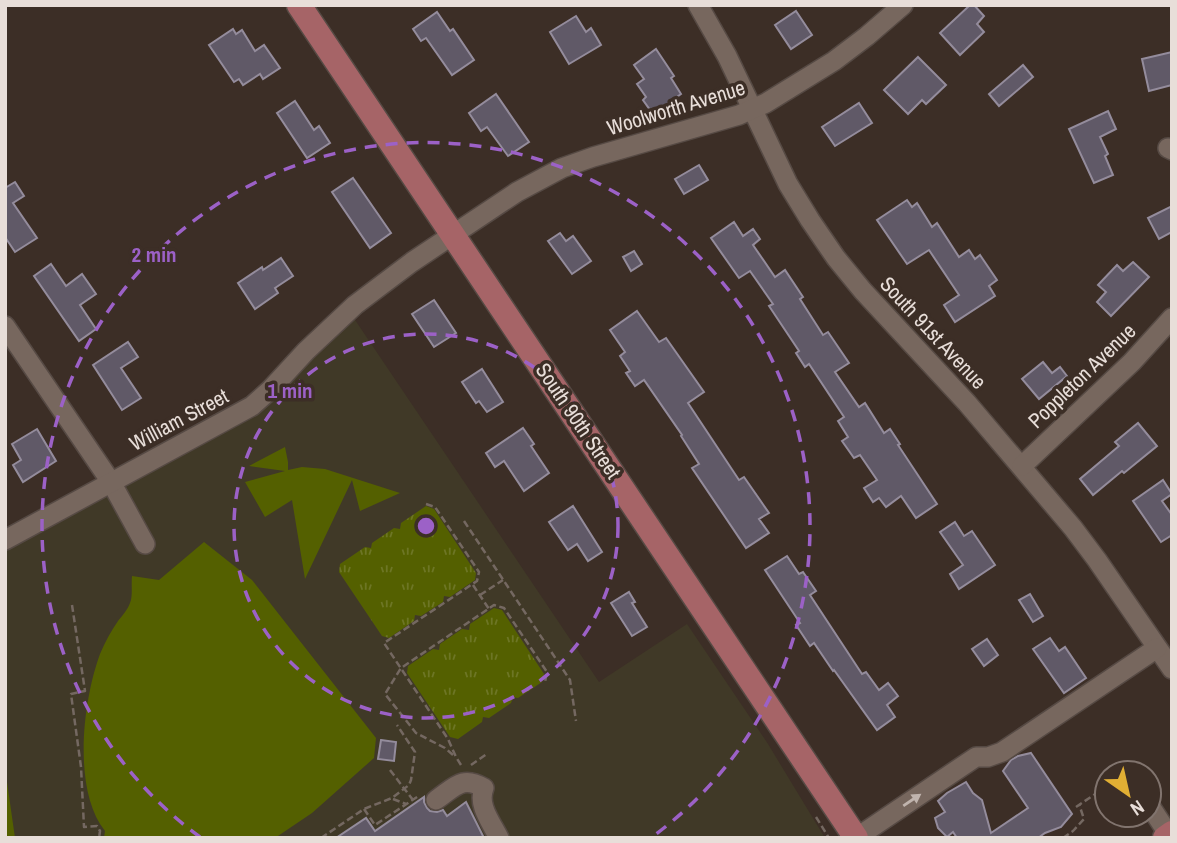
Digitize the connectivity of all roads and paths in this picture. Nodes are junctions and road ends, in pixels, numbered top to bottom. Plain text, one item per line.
1 (299, 5) edge
2 (698, 5) edge
3 (903, 5) edge
4 (752, 109) junction
5 (453, 234) junction
6 (1172, 318) edge
7 (5, 326) edge
8 (1022, 466) junction
9 (111, 482) junction
10 (426, 504) dead end
11 (464, 521) dead end
12 (5, 540) edge
13 (145, 544) dead end
14 (503, 580) junction
15 (472, 584) junction
16 (480, 595) junction
17 (72, 605) dead end
18 (489, 609) junction
19 (1157, 648) junction
20 (401, 668) junction
21 (1172, 669) edge
22 (545, 682) dead end
23 (576, 721) dead end
24 (397, 726) dead end
25 (488, 753) dead end
26 (456, 757) junction
27 (390, 769) dead end
28 (404, 789) junction
29 (1093, 796) edge
30 (392, 798) junction
31 (436, 800) dead end
32 (406, 804) junction
33 (364, 809) junction
34 (99, 838) edge
35 (321, 838) edge
36 (499, 838) edge
37 (856, 838) edge
38 (1063, 838) edge

1 - 5 main road, South 90th Street
2 - 4 street, South 91st Avenue
3 - 4 street, Woolworth Avenue
4 - 5 street, Woolworth Avenue
4 - 8 street, South 91st Avenue
5 - 9 street, William Street
5 - 37 main road, South 90th Street
6 - 8 street, Poppleton Avenue
7 - 9 street
8 - 19 street, South 91st Avenue
9 - 12 street, William Street
9 - 13 street
10 - 15 path
11 - 14 path
14 - 16 path
14 - 23 path
15 - 16 path
15 - 20 path
16 - 18 path
17 - 34 path
18 - 20 path
18 - 22 path
19 - 21 street, South 91st Avenue
37 -> 19 street
20 - 26 path
20 - 26 path
24 - 28 path
25 - 26 path
27 - 28 path
28 - 30 path
28 - 32 path
29 - 38 path
30 - 32 path
30 - 33 path
31 - 36 street
32 - 33 path
33 - 35 path

